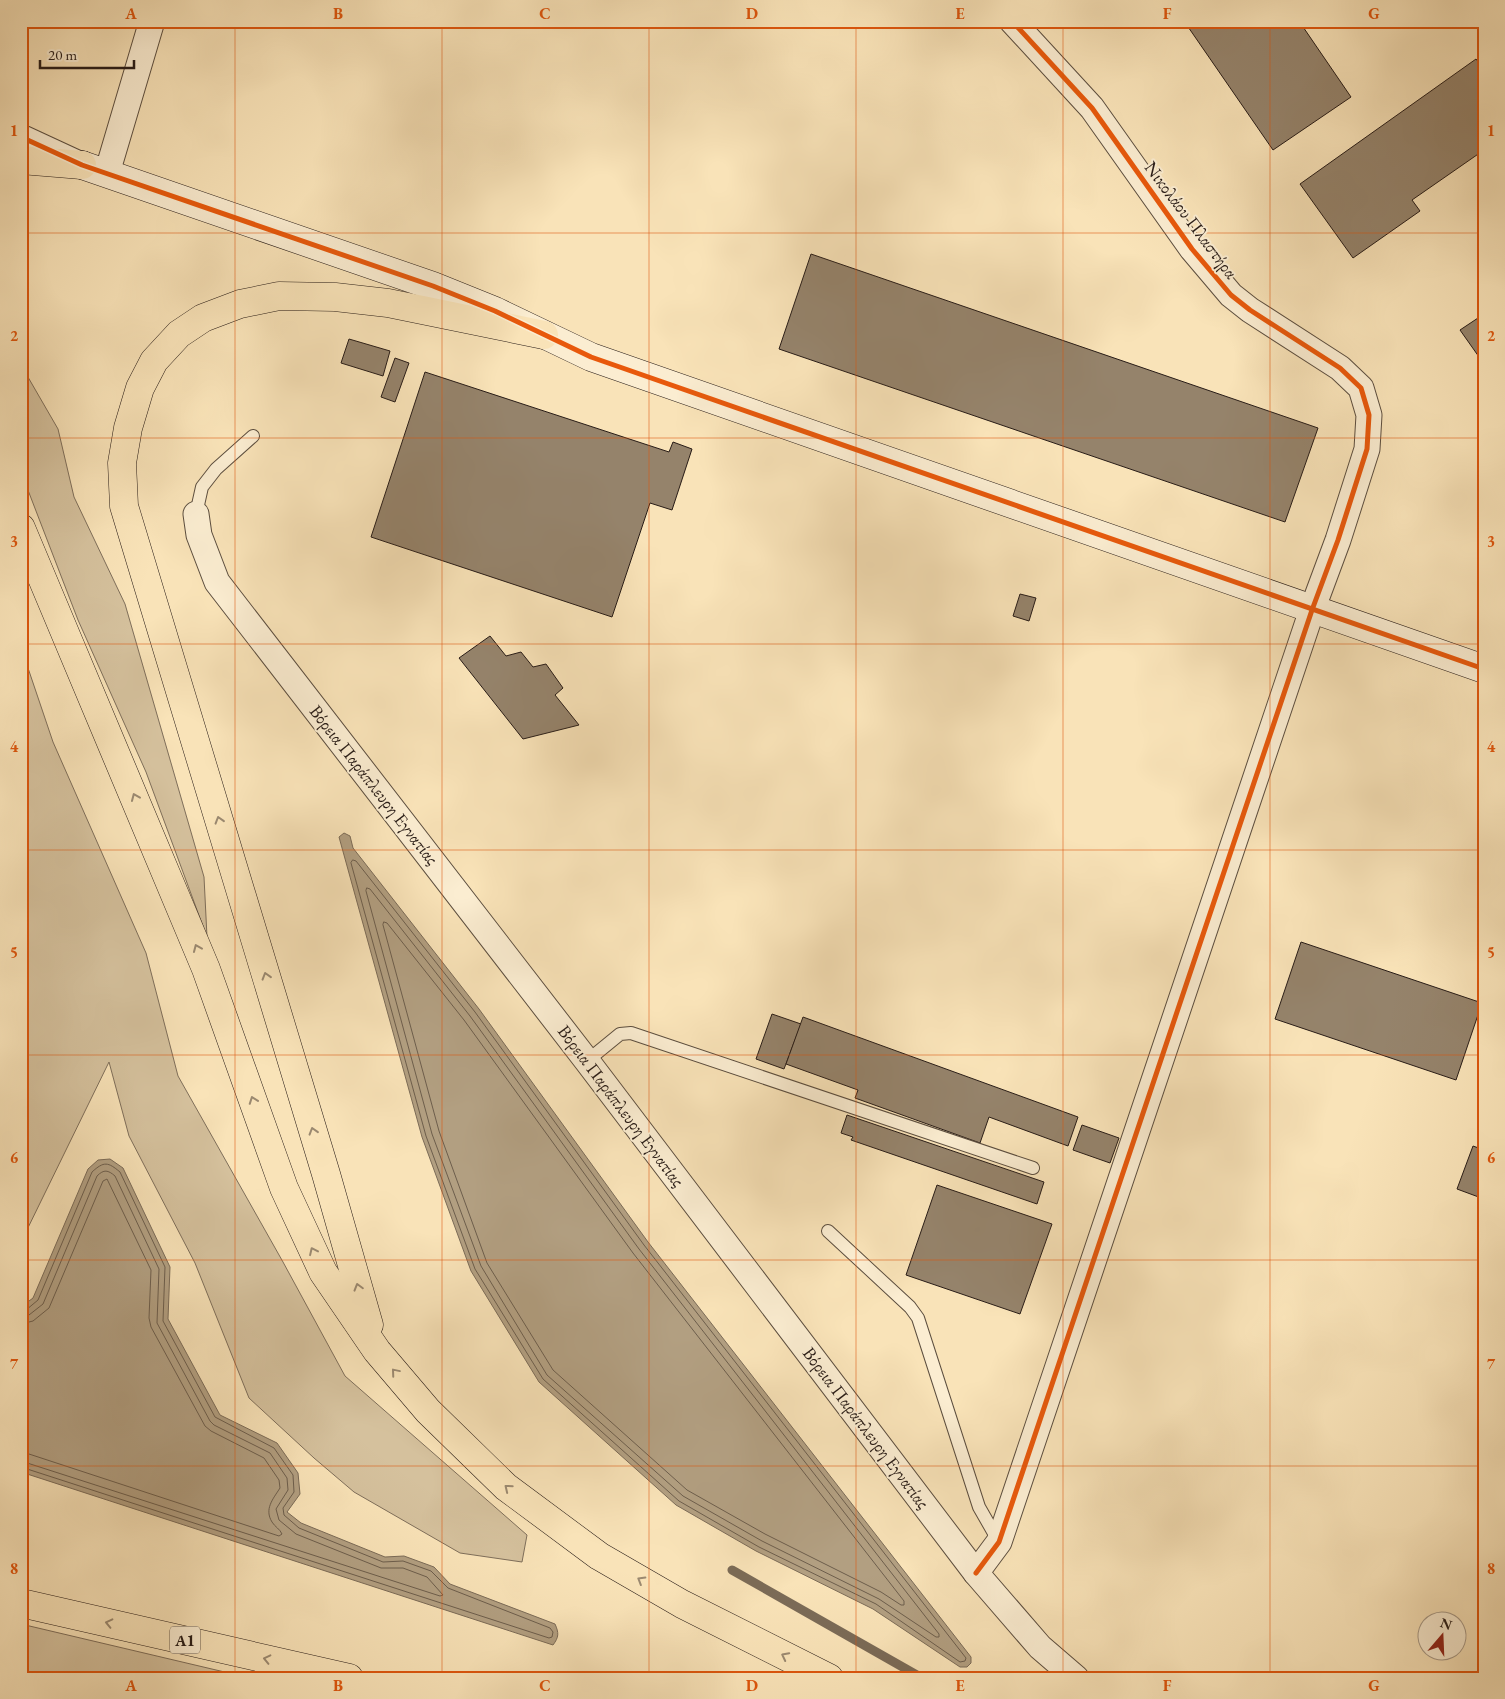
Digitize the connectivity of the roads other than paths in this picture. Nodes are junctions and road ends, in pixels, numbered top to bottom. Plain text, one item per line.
1 (152, 21) edge
2 (1012, 21) edge
3 (21, 136) edge
4 (21, 160) edge
5 (94, 169) junction
6 (544, 336) junction
7 (253, 436) dead end
8 (196, 514) joint
9 (21, 528) edge
10 (1312, 610) junction
11 (1484, 669) edge
12 (587, 1061) junction
13 (1034, 1168) dead end
14 (828, 1231) dead end
15 (377, 1351) junction
16 (999, 1542) junction
17 (976, 1573) junction
18 (21, 1603) edge
19 (349, 1678) edge
20 (829, 1678) edge
21 (1076, 1678) edge

1 - 5 street
2 - 10 street, Νικολάου Πλαστήρα
3 - 5 street
4 - 5 highway
5 - 6 street
6 - 10 street
15 -> 6 highway
7 - 8 lane
8 - 12 street, Βόρεια Παράπλευρη Εγνατίας
15 -> 9 highway
10 - 11 street
10 - 16 street, Νικολάου Πλαστήρα
12 - 13 lane
12 - 17 street, Βόρεια Παράπλευρη Εγνατίας
14 - 16 lane
20 -> 15 highway
16 - 17 street, Νικολάου Πλαστήρα
17 - 21 street, Βόρεια Παράπλευρη Εγνατίας
19 -> 18 highway, Α1

